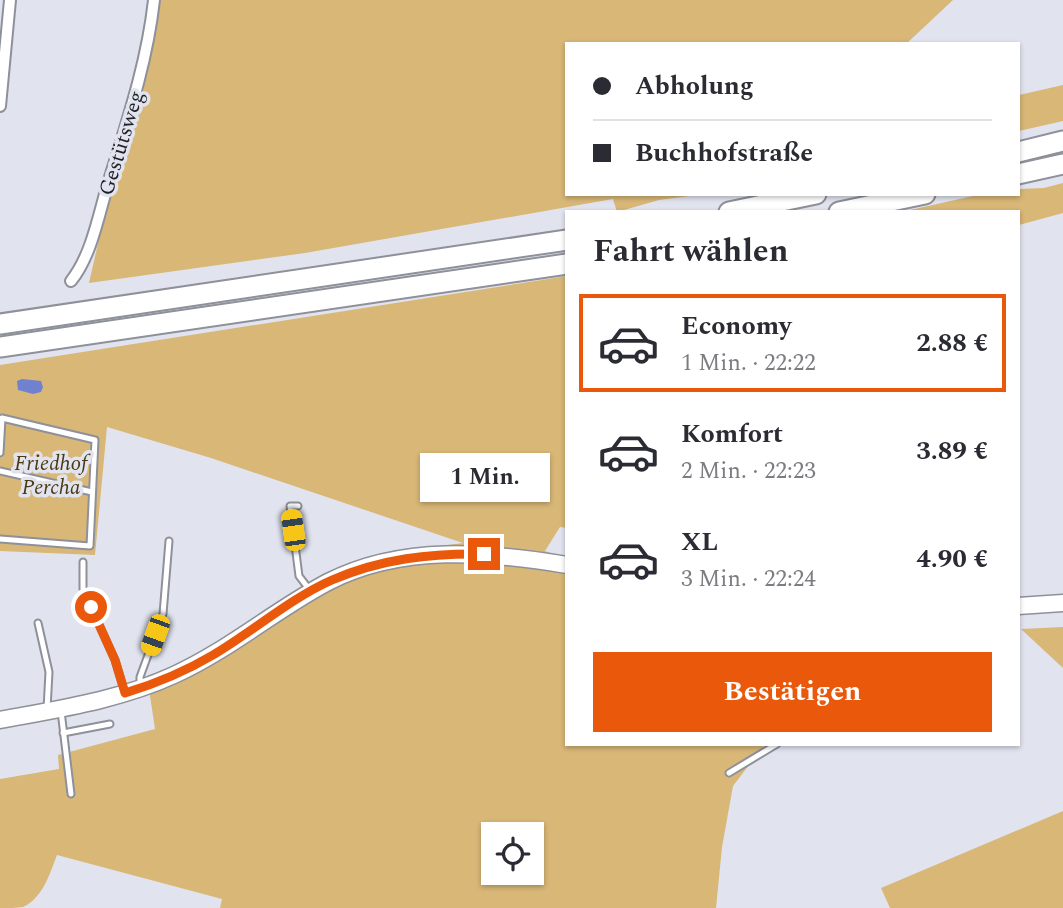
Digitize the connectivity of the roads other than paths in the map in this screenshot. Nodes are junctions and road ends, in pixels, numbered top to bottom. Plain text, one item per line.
1 (10, 0) edge
2 (153, 0) edge
3 (0, 106) edge
4 (1063, 141) edge
5 (1020, 152) edge
6 (1063, 164) edge
7 (1020, 174) edge
8 (806, 196) edge
9 (915, 196) edge
10 (739, 210) edge
11 (849, 210) edge
12 (565, 240) edge
13 (565, 264) edge
14 (71, 281) dead end
15 (0, 324) edge
16 (0, 347) edge
17 (0, 453) edge
18 (0, 471) edge
19 (92, 492) junction
20 (298, 506) dead end
21 (0, 539) edge
22 (169, 541) dead end
23 (83, 562) dead end
24 (565, 565) edge
25 (312, 592) junction
26 (1063, 603) edge
27 (1020, 606) edge
28 (38, 623) dead end
29 (133, 691) junction
30 (54, 710) junction
31 (0, 720) edge
32 (110, 724) dead end
33 (64, 733) junction
34 (775, 746) edge
35 (729, 773) dead end
36 (71, 794) dead end

1 - 3 street
2 - 14 street, Gestütsweg
4 - 5 highway
6 - 7 highway
8 - 10 highway
9 - 11 highway
12 - 15 highway
13 - 16 highway
17 - 19 lane
18 - 19 lane
19 - 21 lane
20 - 25 lane
22 - 29 lane
23 - 29 lane
24 - 25 main road
25 - 29 main road
26 - 27 main road
28 - 30 lane
29 - 30 main road
30 - 31 main road
30 - 33 lane
32 - 33 lane
33 - 36 lane
34 - 35 lane

